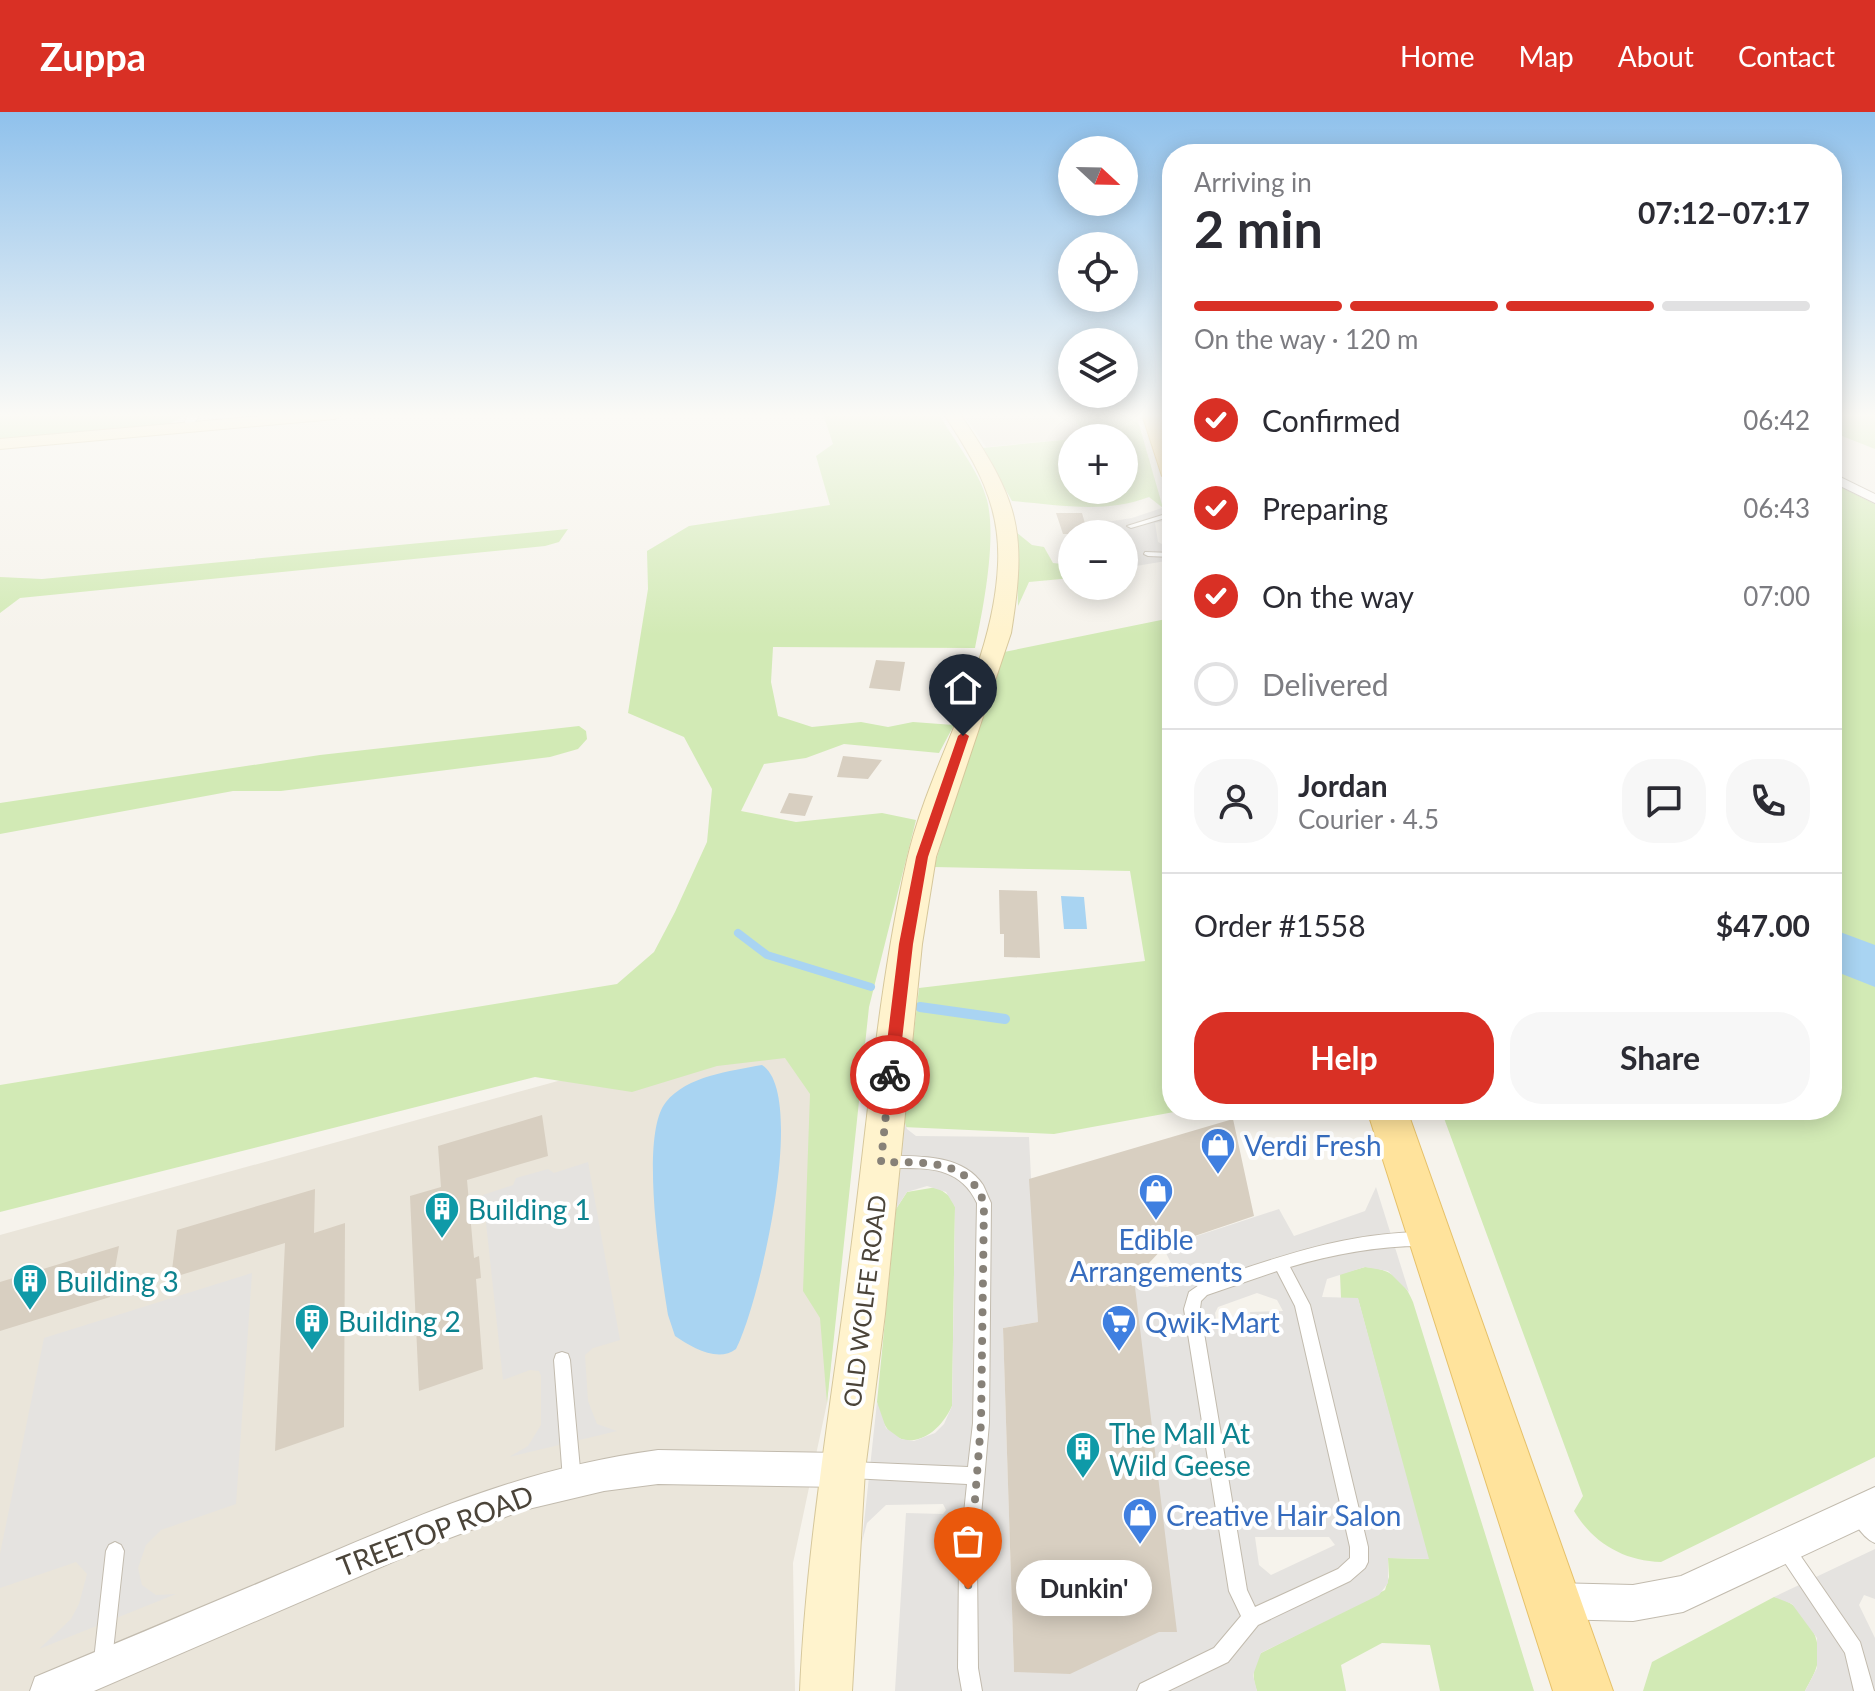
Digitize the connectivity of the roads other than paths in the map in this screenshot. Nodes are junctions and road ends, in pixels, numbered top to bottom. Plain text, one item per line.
1 (996, 488) edge
2 (1853, 488) edge
3 (1875, 499) edge
4 (1162, 517) edge
5 (1138, 524) edge
6 (1148, 554) dead end
7 (1162, 555) edge
8 (1390, 1120) edge
9 (881, 1162) junction
10 (1430, 1239) junction
11 (1281, 1264) junction
12 (562, 1360) dead end
13 (842, 1470) junction
14 (976, 1476) junction
15 (572, 1481) junction
16 (1869, 1517) edge
17 (1784, 1548) junction
18 (115, 1551) dead end
19 (1553, 1601) junction
20 (1251, 1618) junction
21 (102, 1668) junction
22 (49, 1691) edge
23 (826, 1691) edge
24 (972, 1691) edge
25 (1147, 1691) edge
26 (1583, 1691) edge
27 (1864, 1691) edge

1 - 9 street, OLD WOLFE ROAD
2 - 3 street
4 - 5 lane
6 - 7 lane
8 - 10 main road
9 - 13 street, OLD WOLFE ROAD
9 - 14 lane
10 - 11 lane
10 - 19 main road
11 - 20 lane
11 - 20 lane
12 - 15 lane
13 - 14 lane
13 - 15 street, TREETOP ROAD
13 - 23 street, OLD WOLFE ROAD
14 - 24 lane
15 - 21 street, TREETOP ROAD
16 - 17 street
17 - 19 street
17 - 27 lane
18 - 21 lane
19 - 26 main road
20 - 25 lane
21 - 22 street, TREETOP ROAD

